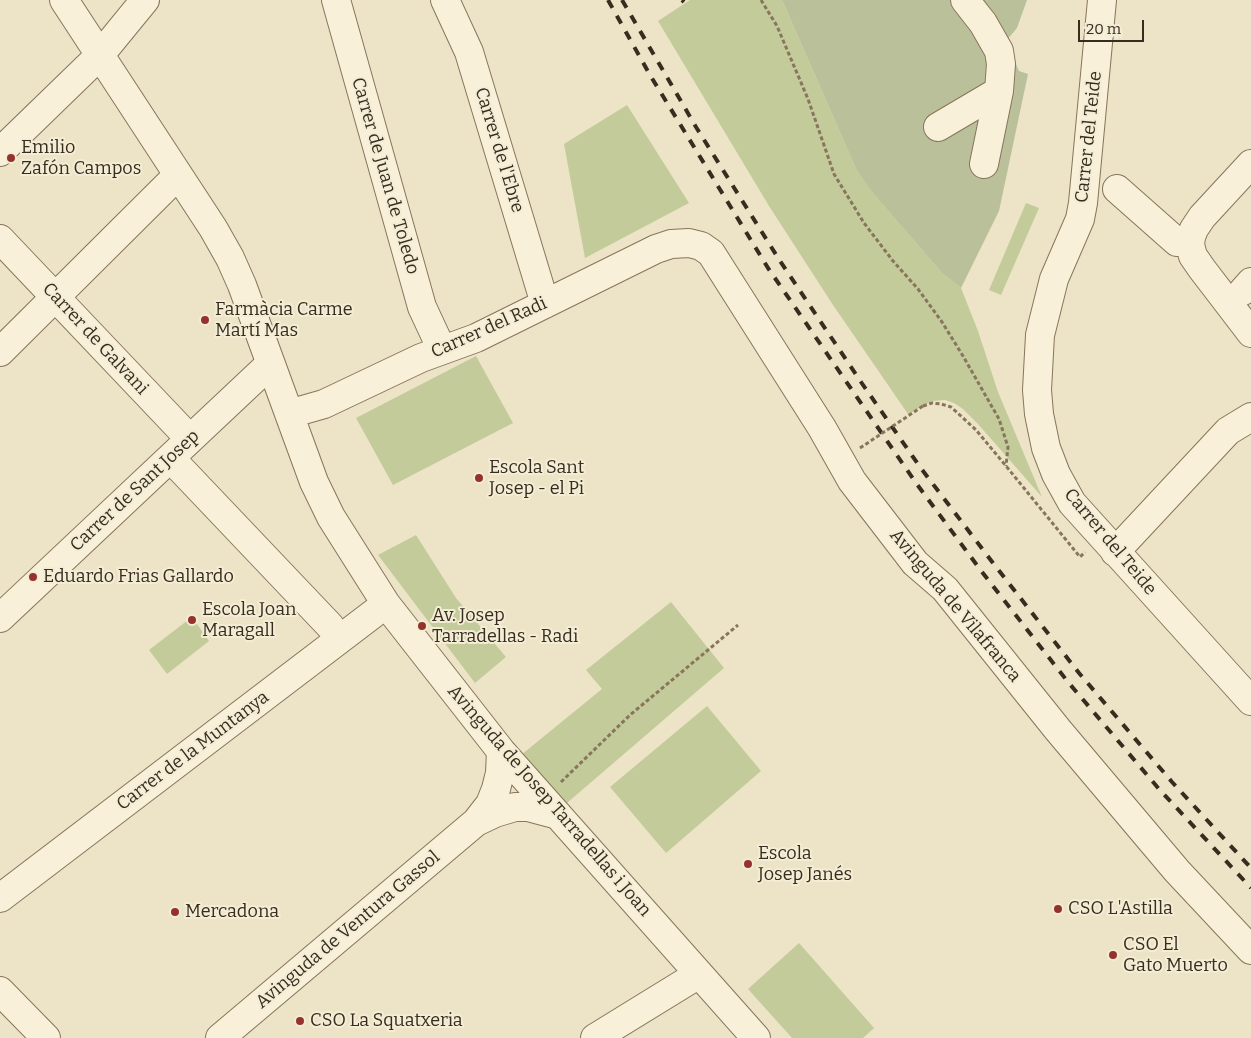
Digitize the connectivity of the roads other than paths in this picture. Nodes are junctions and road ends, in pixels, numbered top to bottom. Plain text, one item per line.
1 (64, 0) edge
2 (145, 0) edge
3 (336, 0) edge
4 (444, 0) edge
5 (965, 0) edge
6 (1102, 0) edge
7 (100, 55) junction
8 (999, 91) junction
9 (938, 127) dead end
10 (0, 152) edge
11 (984, 164) dead end
12 (1251, 164) edge
13 (178, 175) junction
14 (1117, 189) dead end
15 (0, 239) edge
16 (689, 243) joint
17 (1185, 249) junction
18 (55, 297) junction
19 (545, 304) junction
20 (1251, 333) edge
21 (442, 350) junction
22 (0, 352) edge
23 (270, 364) junction
24 (289, 414) junction
25 (1251, 417) edge
26 (190, 439) junction
27 (176, 464) dead end
28 (1115, 552) junction
29 (386, 604) junction
30 (0, 618) edge
31 (330, 626) dead end
32 (1248, 692) edge
33 (501, 751) junction
34 (558, 815) junction
35 (476, 822) junction
36 (0, 898) edge
37 (1251, 950) edge
38 (698, 974) junction
39 (0, 991) edge
40 (46, 1038) edge
41 (220, 1038) edge
42 (594, 1038) edge
43 (756, 1038) edge

1 - 7 street, Avinguda de Josep Tarradellas i Joan
2 - 7 street
3 - 21 street, Carrer de Juan de Toledo
4 - 19 street, Carrer de l'Ebre
5 - 8 street
6 - 28 street, Carrer del Teide
7 - 10 street
7 - 13 street, Avinguda de Josep Tarradellas i Joan
8 - 9 street
8 - 11 street
12 - 17 street
13 - 18 street
13 - 23 street, Avinguda de Josep Tarradellas i Joan
14 - 17 street
15 - 18 street, Carrer de Galvani
16 - 19 street, Carrer del Radi
16 - 37 street, Avinguda de Vilafranca
17 - 20 street
18 - 22 street
18 - 26 street, Carrer de Galvani
19 - 21 street, Carrer del Radi
21 - 24 street, Carrer del Radi
23 - 24 street, Avinguda de Josep Tarradellas i Joan
23 - 26 street, Carrer de Sant Josep
24 - 29 street, Avinguda de Josep Tarradellas i Joan
25 - 28 street
26 - 30 street, Carrer de Sant Josep
27 - 31 street
28 - 32 street, Carrer del Teide
29 - 33 street, Avinguda de Josep Tarradellas i Joan
29 - 36 street, Carrer de la Muntanya
33 - 34 street, Avinguda de Josep Tarradellas i Joan
33 - 35 street, Avinguda de Ventura Gassol
34 - 35 street, Avinguda de Ventura Gassol
34 - 38 street, Avinguda de Josep Tarradellas i Joan
35 - 41 street, Avinguda de Ventura Gassol
38 - 42 street
38 - 43 street, Avinguda de Josep Tarradellas i Joan
39 - 40 street

